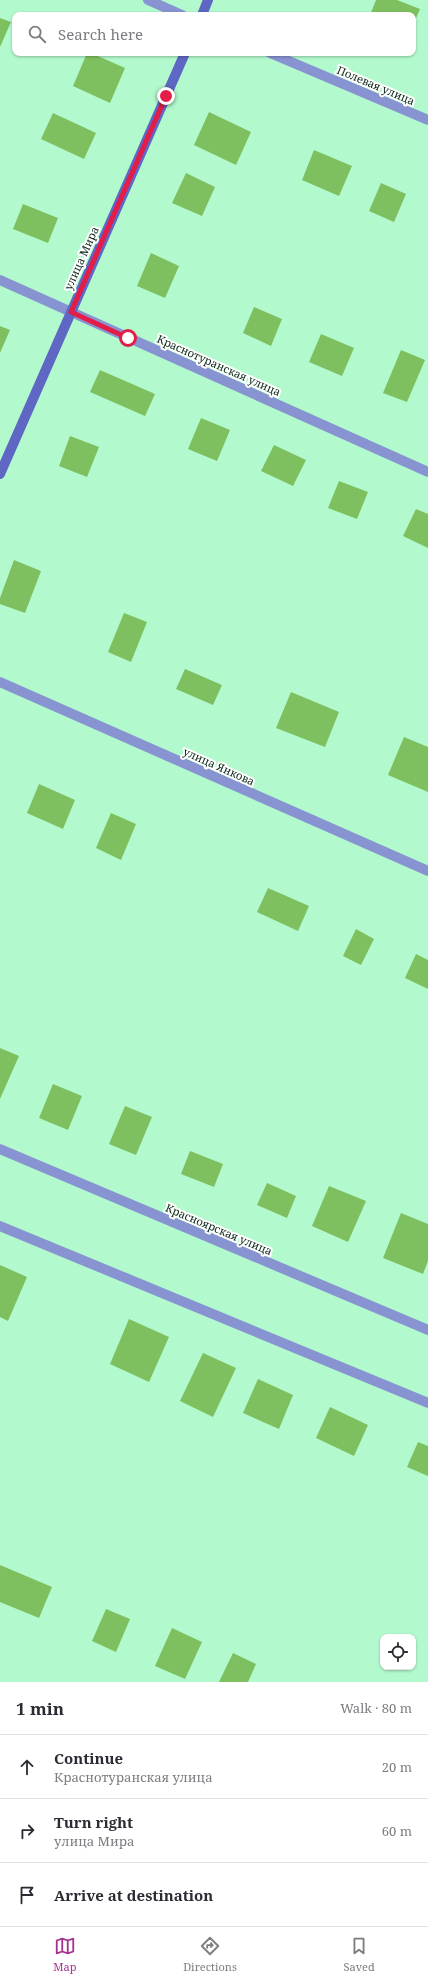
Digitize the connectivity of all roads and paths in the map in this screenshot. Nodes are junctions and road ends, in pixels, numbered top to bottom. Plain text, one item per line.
1 (148, 0) edge
2 (208, 0) edge
3 (175, 12) edge
4 (203, 12) edge
5 (184, 56) edge
6 (277, 56) edge
7 (428, 120) edge
8 (0, 280) edge
9 (71, 312) junction
10 (428, 472) edge
11 (0, 474) edge
12 (0, 682) edge
13 (428, 871) edge
14 (0, 1149) edge
15 (0, 1226) edge
16 (428, 1330) edge
17 (428, 1403) edge

1 - 3 street
2 - 4 main road
5 - 9 main road, улица Мира
6 - 7 street, Полевая улица
8 - 9 street, Краснотуранская улица
9 - 10 street, Краснотуранская улица
9 - 11 main road, улица Мира
12 - 13 street, улица Янкова
14 - 16 street, Красноярская улица
15 - 17 street

